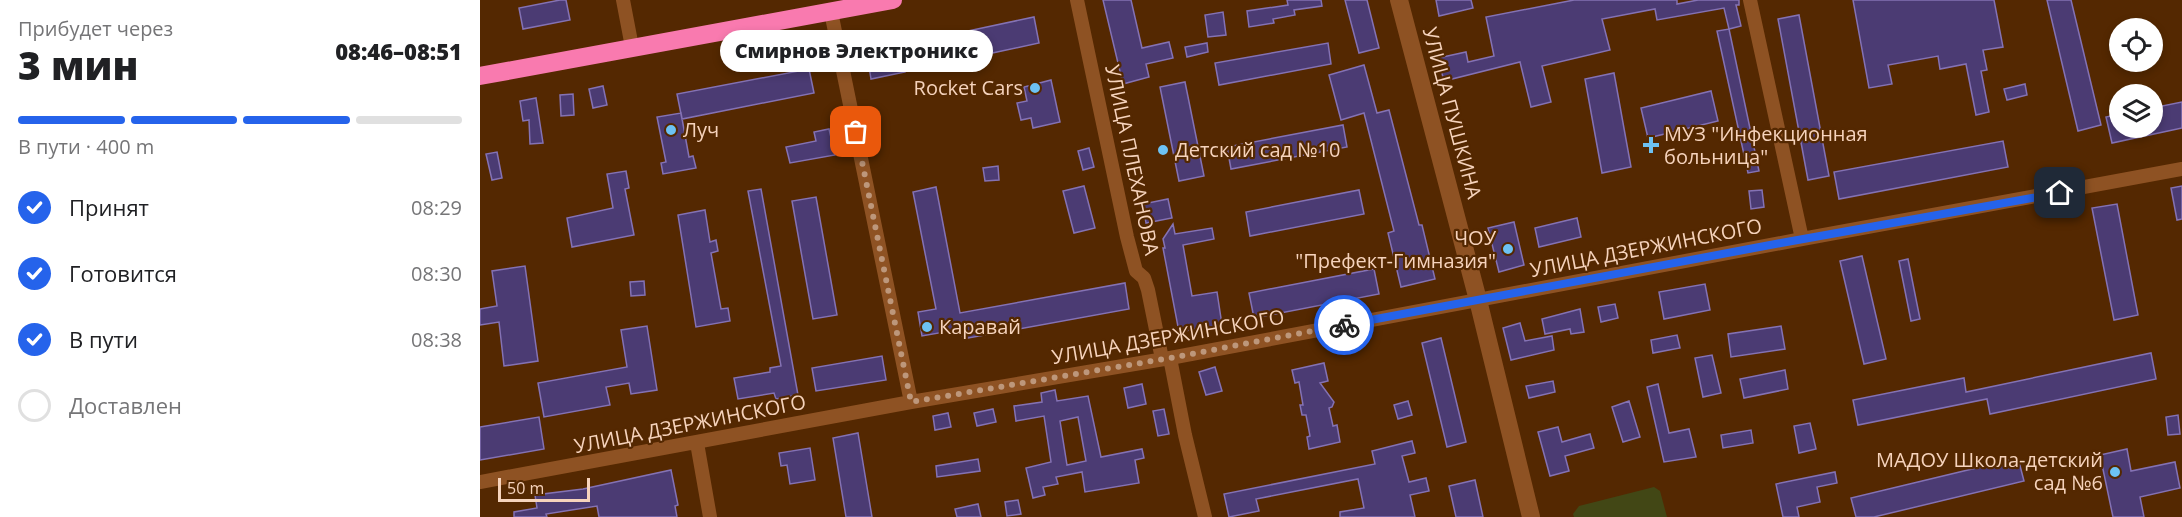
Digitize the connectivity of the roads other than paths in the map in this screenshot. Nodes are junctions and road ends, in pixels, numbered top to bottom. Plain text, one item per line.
1 (623, 0) edge
2 (893, 0) edge
3 (1077, 0) edge
4 (1399, 0) edge
5 (1750, 0) edge
6 (831, 12) junction
7 (632, 47) junction
8 (480, 76) edge
9 (2182, 170) edge
10 (1802, 239) junction
11 (1478, 300) junction
12 (1166, 359) junction
13 (911, 402) junction
14 (697, 443) junction
15 (480, 482) edge
16 (710, 517) edge
17 (1205, 517) edge
18 (1531, 517) edge

1 - 7 street
2 - 6 highway
3 - 12 street, УЛИЦА ПЛЕХАНОВА
4 - 11 main road, УЛИЦА ПУШКИНА
5 - 10 street
6 - 7 highway
6 - 13 street
7 - 8 highway
9 - 10 street, УЛИЦА ДЗЕРЖИНСКОГО
10 - 11 street, УЛИЦА ДЗЕРЖИНСКОГО
11 - 12 street, УЛИЦА ДЗЕРЖИНСКОГО
11 - 18 main road, УЛИЦА ПУШКИНА
12 - 13 street, УЛИЦА ДЗЕРЖИНСКОГО
12 - 17 street, УЛИЦА ПЛЕХАНОВА
13 - 14 street, УЛИЦА ДЗЕРЖИНСКОГО
14 - 15 street, УЛИЦА ДЗЕРЖИНСКОГО
14 - 16 street

